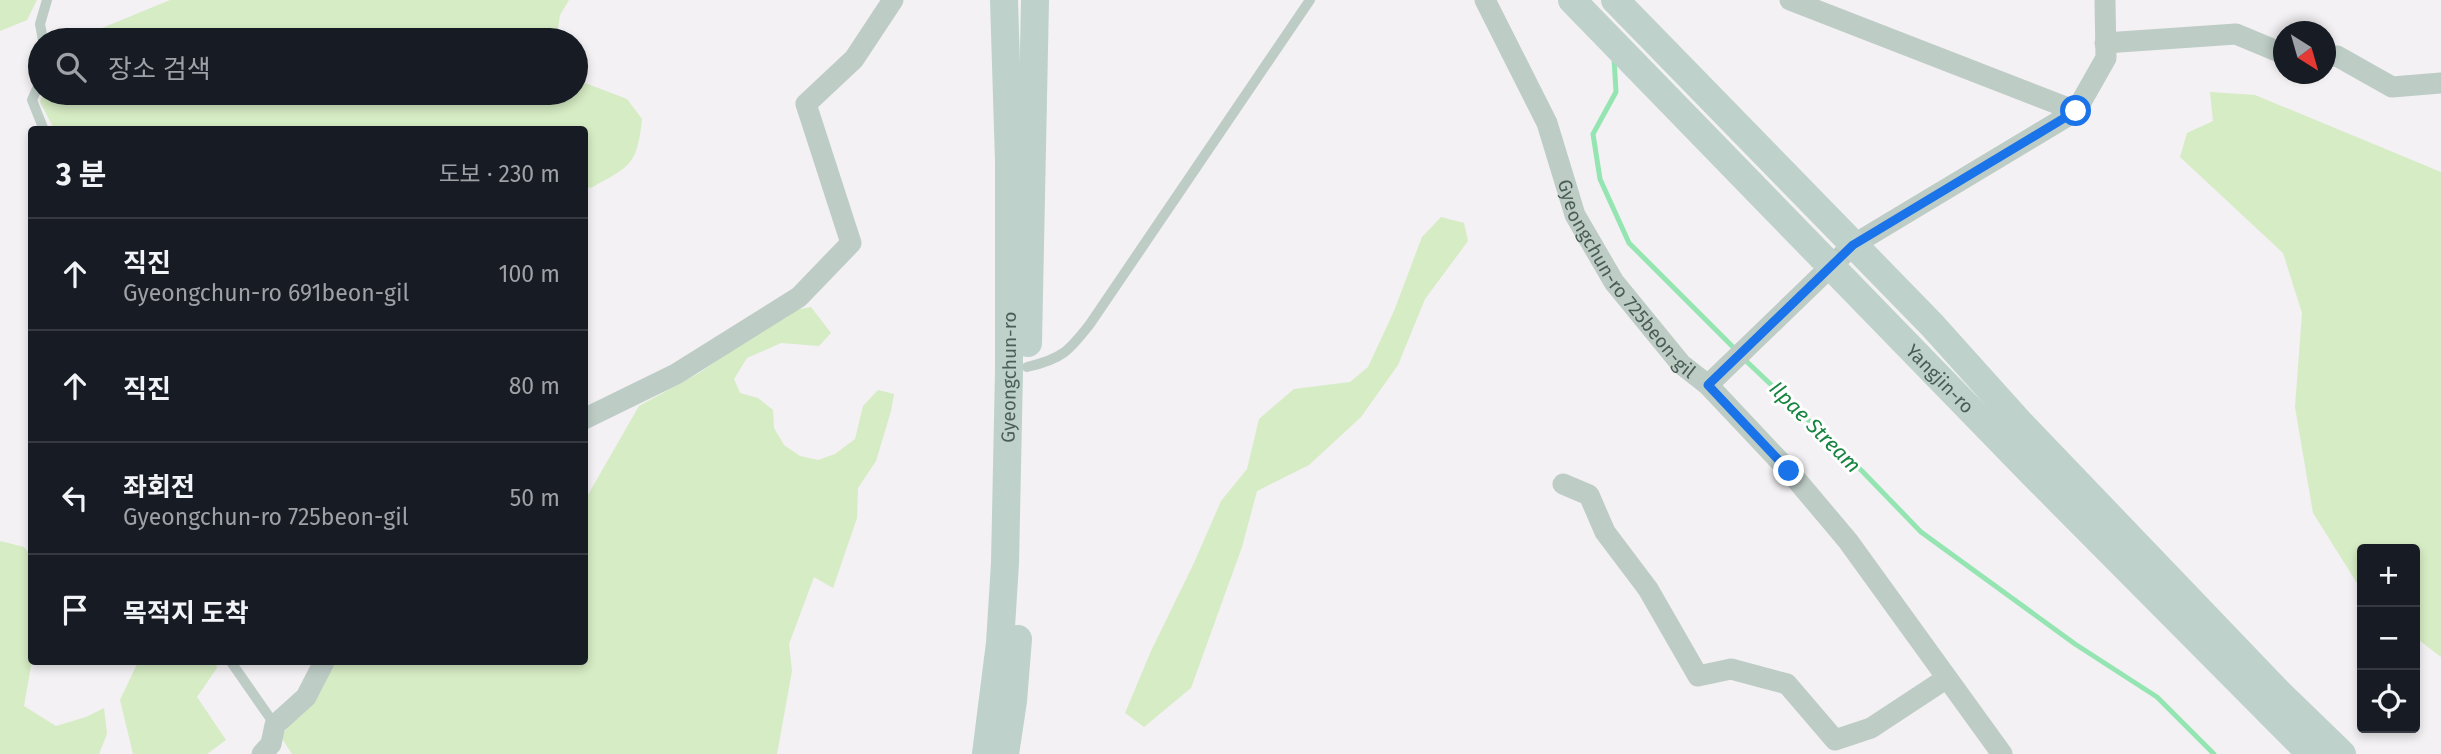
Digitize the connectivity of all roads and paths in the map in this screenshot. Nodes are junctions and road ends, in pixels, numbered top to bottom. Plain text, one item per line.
1 (47, 0) edge
2 (893, 0) edge
3 (1004, 0) edge
4 (1035, 0) edge
5 (1310, 0) edge
6 (1485, 0) edge
7 (1615, 0) edge
8 (1790, 0) edge
9 (2105, 0) edge
10 (1574, 2) edge
11 (41, 28) edge
12 (2105, 43) junction
13 (2273, 49) edge
14 (2336, 56) edge
15 (2441, 83) edge
16 (34, 105) edge
17 (2076, 111) junction
18 (42, 126) edge
19 (1853, 245) junction
20 (1831, 266) junction
21 (1027, 367) junction
22 (1712, 381) junction
23 (588, 417) edge
24 (1563, 484) dead end
25 (233, 665) edge
26 (322, 665) edge
27 (1947, 678) junction
28 (275, 725) junction
29 (262, 754) edge
30 (986, 754) edge
31 (1005, 754) edge
32 (2002, 754) edge
33 (2311, 754) edge
34 (2342, 754) edge

1 - 11 lane
2 - 23 street
3 - 30 main road, Gyeongchun-ro
4 - 21 main road, Gyeongchun-ro
5 - 21 lane
6 - 22 street, Gyeongchun-ro 725beon-gil
7 - 19 main road, Yangjin-ro
8 - 17 street
9 - 12 street
10 - 20 main road, Yangjin-ro
12 - 13 street
12 - 17 street
14 - 15 street
16 - 18 lane
17 - 19 street
19 - 20 street
19 - 34 main road, Yangjin-ro
20 - 22 street
20 - 33 main road, Yangjin-ro
21 - 31 main road, Gyeongchun-ro
22 - 27 street, Gyeongchun-ro 725beon-gil
24 - 27 street
25 - 28 lane
26 - 28 street
27 - 32 street, Gyeongchun-ro 725beon-gil
28 - 29 street

